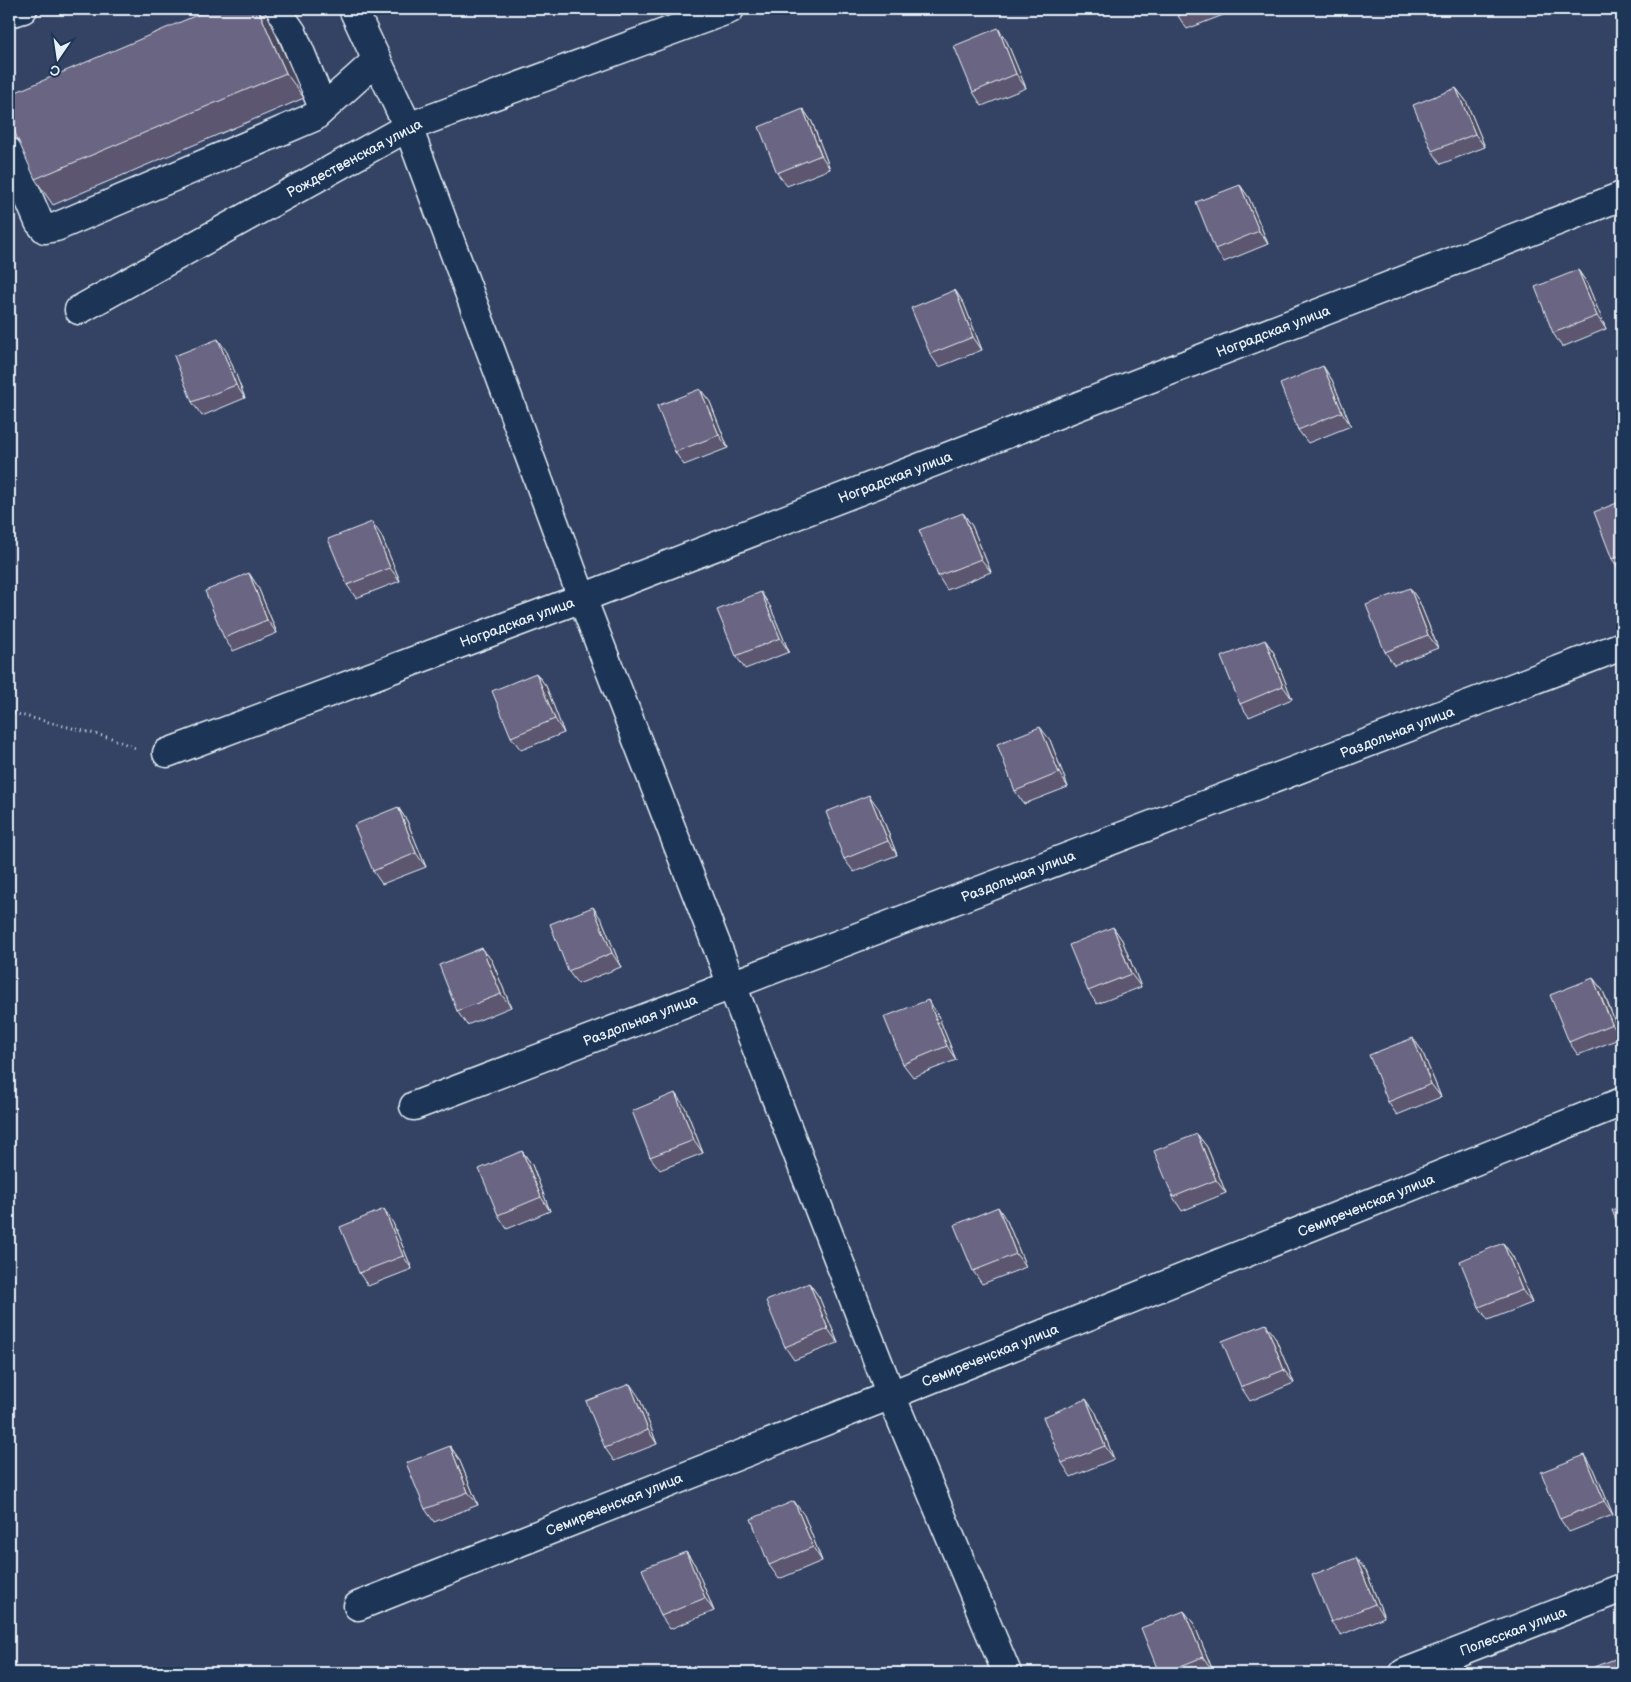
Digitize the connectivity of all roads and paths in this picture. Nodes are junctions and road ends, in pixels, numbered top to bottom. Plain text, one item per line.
1 (23, 9) edge
2 (276, 9) edge
3 (353, 9) edge
4 (730, 9) edge
5 (9, 13) edge
6 (377, 60) junction
7 (323, 108) junction
8 (408, 127) junction
9 (9, 152) edge
10 (1622, 196) edge
11 (79, 310) dead end
12 (582, 598) junction
13 (1622, 646) edge
14 (9, 712) edge
15 (167, 753) joint
16 (732, 985) junction
17 (1622, 1102) edge
18 (414, 1106) dead end
19 (892, 1395) junction
20 (1622, 1588) edge
21 (358, 1606) dead end
22 (1007, 1673) edge
23 (1404, 1673) edge

1 - 5 street
2 - 7 street
3 - 6 street
4 - 8 street, Рождественская улица
6 - 7 street
6 - 8 street
7 - 9 street
8 - 11 street, Рождественская улица
8 - 12 street
10 - 12 street, Ноградская улица
12 - 15 street, Ноградская улица
12 - 16 street
13 - 16 street, Раздольная улица
14 - 15 path
16 - 18 street, Раздольная улица
16 - 19 street
17 - 19 street, Семиреченская улица
19 - 21 street, Семиреченская улица
19 - 22 street
20 - 23 street, Полесская улица

